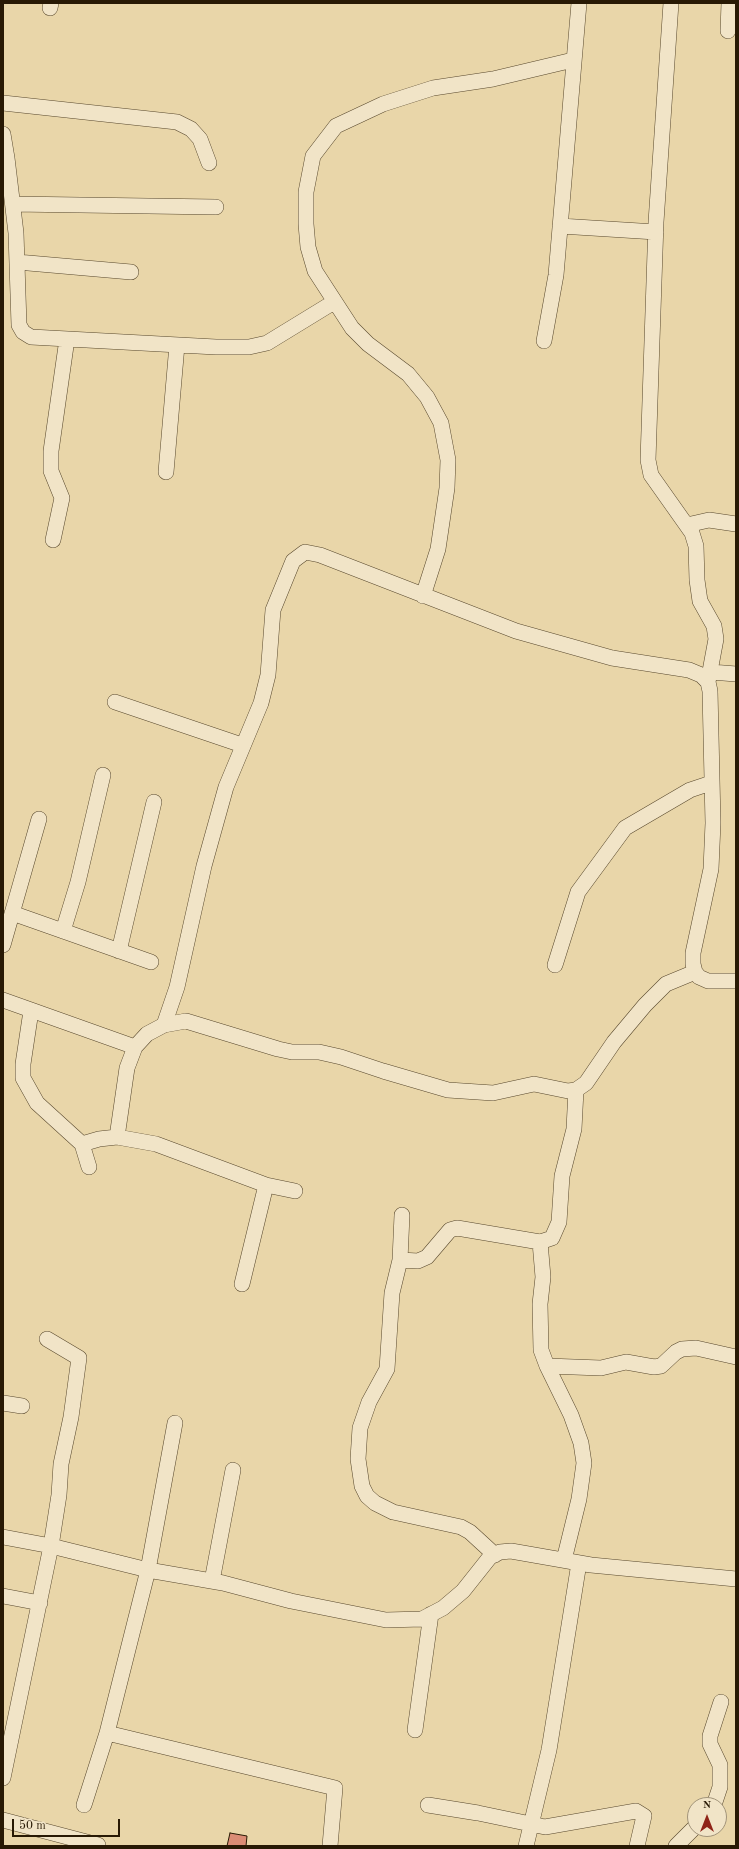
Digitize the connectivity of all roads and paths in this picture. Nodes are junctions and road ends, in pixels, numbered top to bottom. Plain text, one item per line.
1 (579, 3) edge
2 (671, 3) edge
3 (729, 3) edge
4 (728, 31) dead end
5 (573, 60) junction
6 (3, 103) edge
7 (3, 134) edge
8 (5, 157) edge
9 (208, 163) dead end
10 (13, 204) junction
11 (216, 207) dead end
12 (560, 226) junction
13 (656, 232) junction
14 (10, 233) edge
15 (17, 262) junction
16 (131, 272) dead end
17 (334, 302) junction
18 (67, 339) junction
19 (544, 341) dead end
20 (177, 345) junction
21 (166, 472) dead end
22 (736, 524) edge
23 (687, 525) junction
24 (52, 540) dead end
25 (423, 596) junction
26 (736, 674) edge
27 (709, 677) junction
28 (115, 702) dead end
29 (242, 745) junction
30 (103, 775) dead end
31 (711, 783) junction
32 (154, 802) dead end
33 (39, 819) dead end
34 (12, 913) junction
35 (63, 931) junction
36 (3, 945) edge
37 (119, 951) junction
38 (151, 962) dead end
39 (555, 965) dead end
40 (695, 972) junction
41 (736, 981) edge
42 (3, 1000) edge
43 (31, 1011) junction
44 (164, 1025) junction
45 (135, 1047) junction
46 (576, 1090) junction
47 (117, 1137) junction
48 (82, 1144) junction
49 (89, 1167) dead end
50 (266, 1184) junction
51 (295, 1191) dead end
52 (402, 1215) dead end
53 (540, 1242) junction
54 (400, 1260) junction
55 (242, 1284) dead end
56 (47, 1339) dead end
57 (736, 1357) edge
58 (547, 1366) junction
59 (3, 1403) edge
60 (22, 1406) dead end
61 (175, 1423) dead end
62 (233, 1470) dead end
63 (3, 1537) edge
64 (51, 1546) junction
65 (495, 1555) junction
66 (564, 1560) junction
67 (579, 1563) junction
68 (148, 1570) junction
69 (736, 1579) edge
70 (212, 1581) junction
71 (3, 1596) edge
72 (40, 1603) junction
73 (432, 1614) junction
74 (720, 1702) dead end
75 (10, 1716) edge
76 (415, 1730) dead end
77 (107, 1733) junction
78 (3, 1778) edge
79 (717, 1797) edge
80 (84, 1805) dead end
81 (428, 1805) dead end
82 (3, 1820) edge
83 (532, 1824) junction
84 (687, 1835) edge
85 (98, 1845) edge
86 (330, 1846) edge
87 (526, 1846) edge
88 (637, 1846) edge
89 (676, 1846) edge

1 - 5 street
2 - 13 street
3 - 4 street
5 - 12 street
5 - 17 street
6 - 9 street
7 - 8 street
8 - 10 street
10 - 11 street
10 - 14 street
12 - 13 street
12 - 19 street
13 - 23 street
14 - 15 street
15 - 16 street
15 - 18 street
17 - 20 street
17 - 25 street
18 - 20 street
18 - 24 street
20 - 21 street
22 - 23 street
23 - 27 street
25 - 27 street
25 - 29 street
26 - 27 street
27 - 31 street
28 - 29 street
29 - 44 street
30 - 35 street
31 - 39 street
31 - 40 street
32 - 37 street
33 - 34 street
34 - 35 street
34 - 36 street
35 - 37 street
37 - 38 street
40 - 41 street
40 - 46 street
42 - 43 street
43 - 45 street
43 - 48 street
44 - 45 street
44 - 46 street
45 - 47 street
46 - 53 street
47 - 48 street
47 - 50 street
48 - 49 street
50 - 51 street
50 - 55 street
52 - 54 street
53 - 54 street
53 - 58 street
54 - 65 street
56 - 64 street
57 - 58 street
58 - 66 street
59 - 60 street
61 - 68 street
62 - 70 street
63 - 64 street
64 - 68 street
64 - 72 street
65 - 66 street
65 - 73 street
66 - 67 street
67 - 69 street
67 - 83 street
68 - 70 street
68 - 77 street
70 - 73 street
71 - 72 street
72 - 75 street
73 - 76 street
74 - 79 street
75 - 78 street
77 - 80 street
77 - 86 street
81 - 83 street
82 - 85 street
83 - 87 street
83 - 88 street
84 - 89 street

